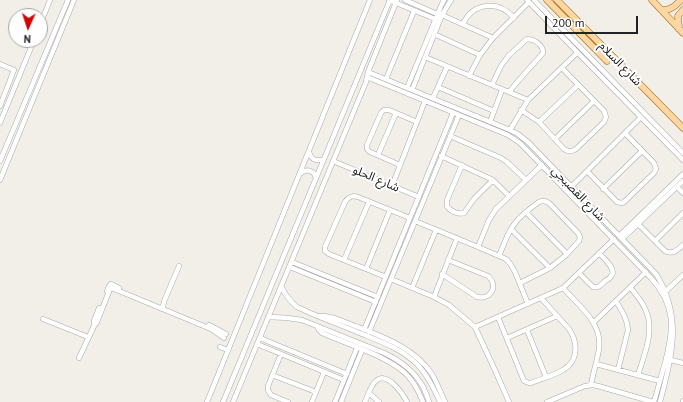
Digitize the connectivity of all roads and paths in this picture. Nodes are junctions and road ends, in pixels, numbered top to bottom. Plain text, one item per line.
1 (68, 0) edge
2 (74, 0) edge
3 (370, 0) edge
4 (389, 0) edge
5 (405, 0) edge
6 (444, 0) edge
7 (451, 0) edge
8 (534, 0) edge
9 (547, 0) edge
10 (557, 0) edge
11 (652, 0) edge
12 (681, 0) edge
13 (528, 1) edge
14 (397, 2) edge
15 (662, 10) junction
16 (683, 10) edge
17 (414, 11) junction
18 (440, 14) junction
19 (514, 18) junction
20 (435, 19) junction
21 (550, 20) junction
22 (355, 21) dead end
23 (360, 24) junction
24 (463, 24) junction
25 (681, 31) edge
26 (434, 34) junction
27 (494, 38) junction
28 (31, 48) edge
29 (578, 53) junction
30 (480, 55) junction
31 (425, 57) junction
32 (607, 61) dead end
33 (0, 64) edge
34 (447, 67) junction
35 (562, 68) junction
36 (367, 75) junction
37 (469, 76) junction
38 (382, 80) junction
39 (612, 84) junction
40 (492, 85) junction
41 (578, 85) junction
42 (438, 87) junction
43 (407, 88) junction
44 (412, 90) junction
45 (502, 90) junction
46 (509, 92) junction
47 (433, 98) junction
48 (528, 100) junction
49 (425, 101) junction
50 (594, 101) junction
51 (0, 106) edge
52 (521, 110) junction
53 (494, 111) junction
54 (396, 113) junction
55 (453, 113) junction
56 (2, 114) edge
57 (458, 115) junction
58 (641, 117) junction
59 (473, 118) junction
60 (450, 120) junction
61 (417, 122) junction
62 (456, 122) junction
63 (490, 122) junction
64 (539, 122) junction
65 (0, 123) edge
66 (683, 128) edge
67 (510, 130) junction
68 (625, 133) junction
69 (450, 136) junction
70 (555, 139) junction
71 (1, 143) edge
72 (7, 144) junction
73 (309, 151) junction
74 (642, 151) junction
75 (683, 153) edge
76 (378, 156) junction
77 (441, 156) junction
78 (300, 157) dead end
79 (0, 159) edge
80 (306, 159) junction
81 (324, 159) junction
82 (683, 160) edge
83 (333, 161) junction
84 (400, 165) junction
85 (462, 165) junction
86 (542, 165) junction
87 (6, 166) junction
88 (587, 171) junction
89 (300, 174) junction
90 (683, 174) edge
91 (316, 178) junction
92 (0, 180) edge
93 (493, 180) junction
94 (526, 180) junction
95 (683, 181) edge
96 (392, 186) junction
97 (571, 187) junction
98 (677, 187) junction
99 (603, 189) junction
100 (683, 193) edge
101 (509, 196) junction
102 (419, 197) junction
103 (369, 202) junction
104 (390, 210) junction
105 (526, 212) junction
106 (683, 213) edge
107 (602, 218) junction
108 (412, 220) junction
109 (598, 223) junction
110 (297, 224) junction
111 (638, 224) junction
112 (306, 228) junction
113 (511, 229) junction
114 (436, 230) junction
115 (457, 238) junction
116 (621, 238) junction
117 (614, 239) junction
118 (654, 241) junction
119 (683, 245) edge
120 (478, 247) junction
121 (599, 253) junction
122 (567, 254) junction
123 (499, 256) junction
124 (344, 260) junction
125 (448, 260) junction
126 (291, 264) junction
127 (178, 266) dead end
128 (550, 268) junction
129 (366, 269) junction
130 (646, 272) junction
131 (579, 273) junction
132 (442, 274) junction
133 (683, 275) edge
134 (388, 278) junction
135 (520, 282) junction
136 (282, 286) junction
137 (630, 287) junction
138 (412, 288) junction
139 (563, 288) junction
140 (667, 290) junction
141 (378, 297) junction
142 (434, 297) junction
143 (541, 298) junction
144 (616, 301) junction
145 (376, 302) junction
146 (528, 304) junction
147 (163, 307) junction
148 (306, 311) junction
149 (318, 316) junction
150 (498, 316) junction
151 (557, 316) junction
152 (268, 317) junction
153 (43, 319) dead end
154 (302, 320) junction
155 (370, 322) junction
156 (594, 322) junction
157 (317, 326) junction
158 (474, 327) junction
159 (526, 330) junction
160 (367, 331) junction
161 (225, 336) dead end
162 (88, 338) junction
163 (260, 338) junction
164 (507, 338) junction
165 (387, 341) junction
166 (257, 344) junction
167 (220, 347) dead end
168 (360, 349) junction
169 (228, 350) junction
170 (384, 353) junction
171 (281, 354) junction
172 (357, 357) junction
173 (79, 358) dead end
174 (381, 358) junction
175 (671, 360) junction
176 (239, 363) junction
177 (683, 363) edge
178 (596, 364) junction
179 (248, 367) junction
180 (618, 370) junction
181 (324, 372) junction
182 (346, 374) junction
183 (272, 375) junction
184 (638, 375) junction
185 (430, 377) junction
186 (546, 377) junction
187 (344, 380) junction
188 (660, 381) junction
189 (591, 385) junction
190 (316, 392) junction
191 (369, 393) junction
192 (209, 401) edge
193 (223, 402) edge
194 (233, 402) edge
195 (288, 402) edge
196 (312, 402) edge
197 (335, 402) edge
198 (341, 402) edge
199 (365, 402) edge
200 (379, 402) edge
201 (407, 402) edge
202 (423, 402) edge
203 (429, 402) edge
204 (440, 402) edge
205 (445, 402) edge
206 (509, 402) edge
207 (547, 402) edge
208 (654, 402) edge
209 (660, 402) edge

1 - 72 street
2 - 87 street
3 - 23 street
4 - 14 street
4 - 81 street
5 - 18 street
6 - 18 street
7 - 18 street
8 - 21 street
9 - 32 main road, شارع السلام
10 - 66 main road, شارع السلام
11 - 15 main road
12 - 15 main road
13 - 19 street
13 - 21 street
14 - 17 street
14 - 36 street
15 - 25 main road
16 - 25 main road
17 - 20 street
17 - 38 street
18 - 20 street
18 - 24 street
18 - 26 street
19 - 24 street
19 - 27 street
20 - 43 street
21 - 29 street
21 - 39 street
22 - 23 street
23 - 73 street
24 - 27 street
26 - 30 street
26 - 31 street
27 - 30 street
28 - 56 street
29 - 35 street
29 - 39 street
30 - 37 street
31 - 34 street
31 - 44 street
33 - 51 street
34 - 37 street
34 - 42 street
35 - 41 street
35 - 48 street
36 - 38 street, شارع القصبجي
36 - 83 street
37 - 40 street
38 - 43 street, شارع القصبجي
38 - 49 street, شارع القصبجي
39 - 58 street
39 - 75 street
40 - 45 street
40 - 46 street
41 - 50 street
41 - 64 street
42 - 47 street
42 - 53 street
43 - 44 street, شارع القصبجي
44 - 47 street, شارع القصبجي
45 - 46 street
45 - 53 street
46 - 48 street
47 - 59 street, شارع القصبجي
48 - 52 street
49 - 55 street, شارع القصبجي
49 - 61 street
50 - 70 street
50 - 70 street
52 - 64 street
52 - 67 street
53 - 63 street
54 - 61 street
54 - 76 street
54 - 76 street
55 - 57 street, شارع القصبجي
55 - 60 street
56 - 65 street
57 - 59 street, شارع القصبجي
57 - 62 street
58 - 68 street
58 - 82 street
59 - 63 street, شارع القصبجي
59 - 86 street, شارع القصبجي
60 - 62 street
60 - 102 street
61 - 84 street
62 - 69 street
63 - 67 street, شارع القصبجي
64 - 70 street
67 - 97 street, شارع القصبجي
68 - 74 street
68 - 88 street
69 - 77 street
69 - 94 street
71 - 72 street
72 - 79 street
73 - 80 street
73 - 81 street
74 - 99 street
74 - 99 street
76 - 84 street
77 - 85 street
77 - 108 street
78 - 80 street
79 - 87 street
80 - 89 street
81 - 91 street
83 - 96 street, شارع الحلو
83 - 112 street
84 - 96 street
85 - 93 street
85 - 93 street
86 - 94 street
86 - 109 street, شارع القصبجي
87 - 92 street
88 - 97 street
88 - 99 street
89 - 91 street
89 - 169 street
90 - 116 street
91 - 110 street
93 - 101 street
94 - 101 street
95 - 98 street
96 - 102 street, شارع الحلو
97 - 107 street, شارع القصبجي
98 - 100 street
98 - 111 street
101 - 120 street
102 - 108 street
103 - 104 street
103 - 124 street
103 - 124 street
104 - 108 street
104 - 129 street
105 - 113 street
105 - 122 street
105 - 122 street
106 - 118 street
107 - 109 street
107 - 116 street, شارع القصبجي
108 - 114 street
108 - 134 street
109 - 117 street, شارع القصبجي
110 - 112 street
110 - 176 street
111 - 116 street
111 - 118 street
112 - 126 street
113 - 123 street
113 - 128 street
114 - 115 street
114 - 138 street
115 - 120 street
115 - 125 street
116 - 140 street, شارع القصبجي
117 - 121 street
117 - 130 street, شارع القصبجي
118 - 119 street
120 - 123 street
121 - 131 street
121 - 131 street
122 - 128 street
123 - 135 street
124 - 129 street
125 - 132 street
125 - 132 street
126 - 136 street
126 - 141 street
126 - 145 street
127 - 147 street
128 - 135 street
129 - 134 street
130 - 137 street
130 - 188 street, شارع القصبجي
131 - 139 street
132 - 142 street
133 - 140 street
134 - 138 street
134 - 141 street
134 - 155 street
135 - 146 street
136 - 148 street
136 - 152 street
137 - 144 street
137 - 184 street
138 - 142 street
139 - 143 street
139 - 156 street
140 - 175 street, شارع القصبجي
141 - 145 street
142 - 158 street
143 - 146 street
143 - 151 street
144 - 156 street
144 - 180 street
145 - 155 street
146 - 150 street
147 - 161 street
147 - 162 street
148 - 149 street
148 - 154 street
149 - 160 street
149 - 165 street
150 - 158 street
150 - 164 street
151 - 159 street
151 - 186 street
152 - 154 street
152 - 163 street
153 - 162 street
154 - 157 street
155 - 160 street
156 - 178 street
157 - 168 street
157 - 170 street
158 - 206 street
159 - 164 street
159 - 186 street
160 - 165 street
162 - 173 street
163 - 166 street
163 - 182 street
164 - 186 street
165 - 185 street
166 - 171 street
166 - 179 street
167 - 169 street
168 - 172 street
168 - 174 street
169 - 192 street
170 - 174 street
170 - 203 street
171 - 181 street
171 - 183 street
172 - 182 street
172 - 198 street
174 - 202 street
175 - 177 street
175 - 209 street, شارع القصبجي
176 - 179 street
176 - 193 street
178 - 180 street
178 - 189 street
179 - 194 street
180 - 184 street
181 - 187 street
181 - 190 street
182 - 187 street
183 - 190 street
183 - 195 street
184 - 188 street
185 - 204 street
185 - 205 street
187 - 197 street
188 - 208 street, شارع القصبجي
189 - 207 street
189 - 208 street
190 - 196 street
191 - 199 street
191 - 200 street
191 - 201 street

